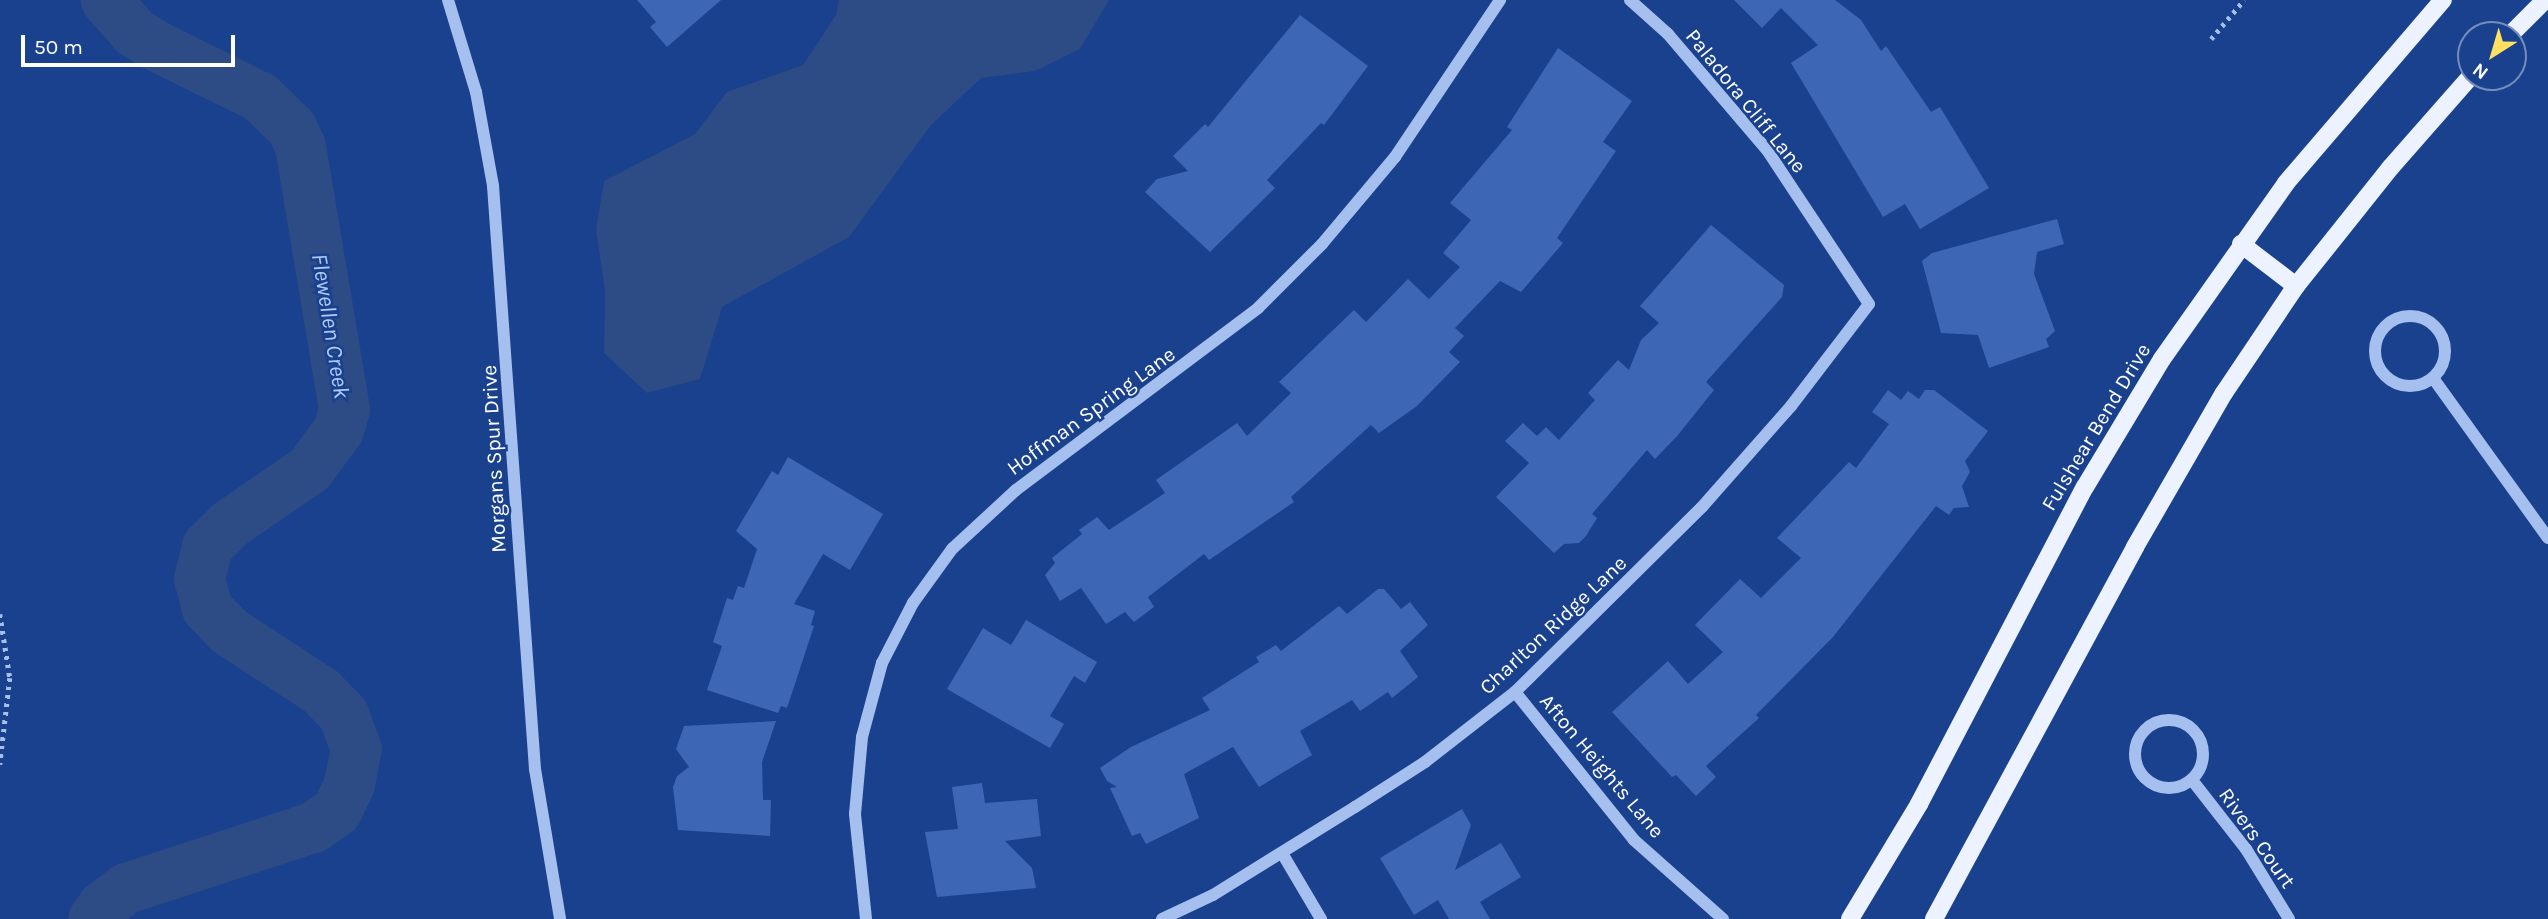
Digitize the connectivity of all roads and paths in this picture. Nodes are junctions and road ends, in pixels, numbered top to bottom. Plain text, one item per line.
1 (448, 0) edge
2 (1500, 0) edge
3 (1630, 0) edge
4 (2244, 0) edge
5 (2443, 0) edge
6 (2545, 0) edge
7 (2524, 21) edge
8 (2211, 39) dead end
9 (2458, 91) edge
10 (2241, 244) junction
11 (2296, 286) junction
12 (1869, 304) joint
13 (2433, 378) junction
14 (2548, 538) edge
15 (0, 614) edge
16 (1515, 692) junction
17 (0, 764) edge
18 (2192, 780) junction
19 (1282, 853) junction
20 (560, 919) edge
21 (866, 919) edge
22 (1163, 919) edge
23 (1321, 919) edge
24 (1723, 919) edge
25 (1850, 919) edge
26 (1934, 919) edge
27 (2289, 919) edge

1 - 20 street, Morgans Spur Drive
2 - 21 street, Hoffman Spring Lane
3 - 12 street, Paladora Cliff Lane
4 - 8 path
5 - 10 main road, Fulshear Bend Drive
6 - 7 main road
9 - 11 main road
10 - 11 main road
10 - 25 main road, Fulshear Bend Drive
11 - 26 main road
12 - 16 street, Charlton Ridge Lane
13 - 13 street
13 - 14 street
15 - 17 path
16 - 19 street, Charlton Ridge Lane
16 - 24 street, Afton Heights Lane
18 - 18 street, Rivers Court
18 - 27 street, Rivers Court
19 - 22 street, Charlton Ridge Lane
19 - 23 street

